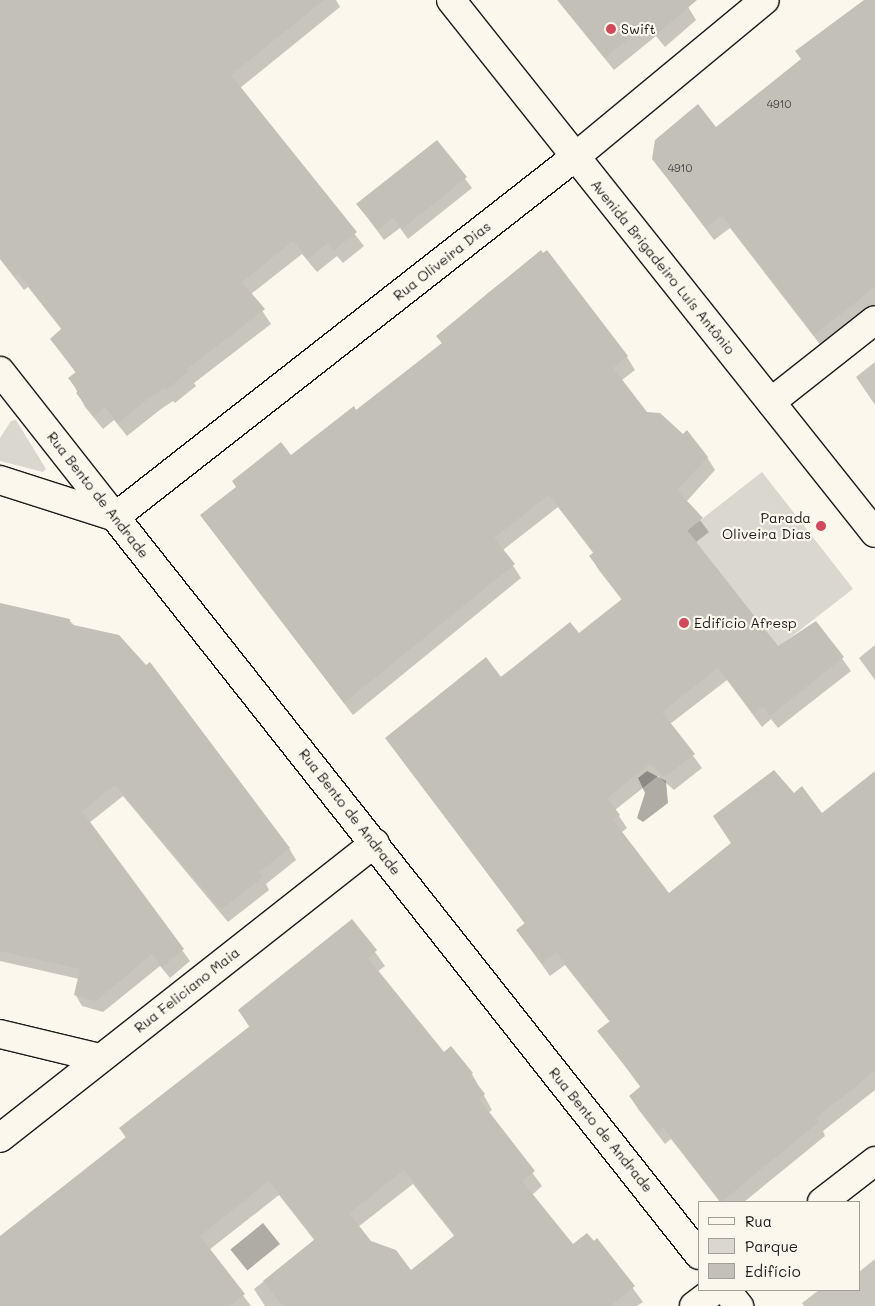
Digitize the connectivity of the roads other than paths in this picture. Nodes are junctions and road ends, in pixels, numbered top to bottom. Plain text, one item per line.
1 (451, 0) edge
2 (764, 0) edge
3 (575, 157) junction
4 (875, 320) edge
5 (0, 371) edge
6 (771, 402) junction
7 (0, 480) edge
8 (114, 517) junction
9 (875, 533) edge
10 (375, 843) junction
11 (0, 1034) edge
12 (100, 1058) junction
13 (0, 1138) edge
14 (875, 1161) edge
15 (823, 1201) edge
16 (698, 1254) edge
17 (714, 1291) edge
18 (727, 1291) edge
19 (694, 1306) edge
20 (739, 1306) edge

1 - 3 street, Avenida Brigadeiro Luís Antônio
2 - 3 street, Rua Oliveira Dias
3 - 6 street, Avenida Brigadeiro Luís Antônio
3 - 8 street, Rua Oliveira Dias
4 - 6 street
5 - 8 street, Rua Bento de Andrade
6 - 9 street, Avenida Brigadeiro Luís Antônio
7 - 8 street
8 - 10 street, Rua Bento de Andrade
10 - 12 street, Rua Feliciano Maia
10 - 16 street, Rua Bento de Andrade
11 - 12 street
12 - 13 street, Rua Feliciano Maia
14 - 15 street
17 - 19 street
18 - 20 street

